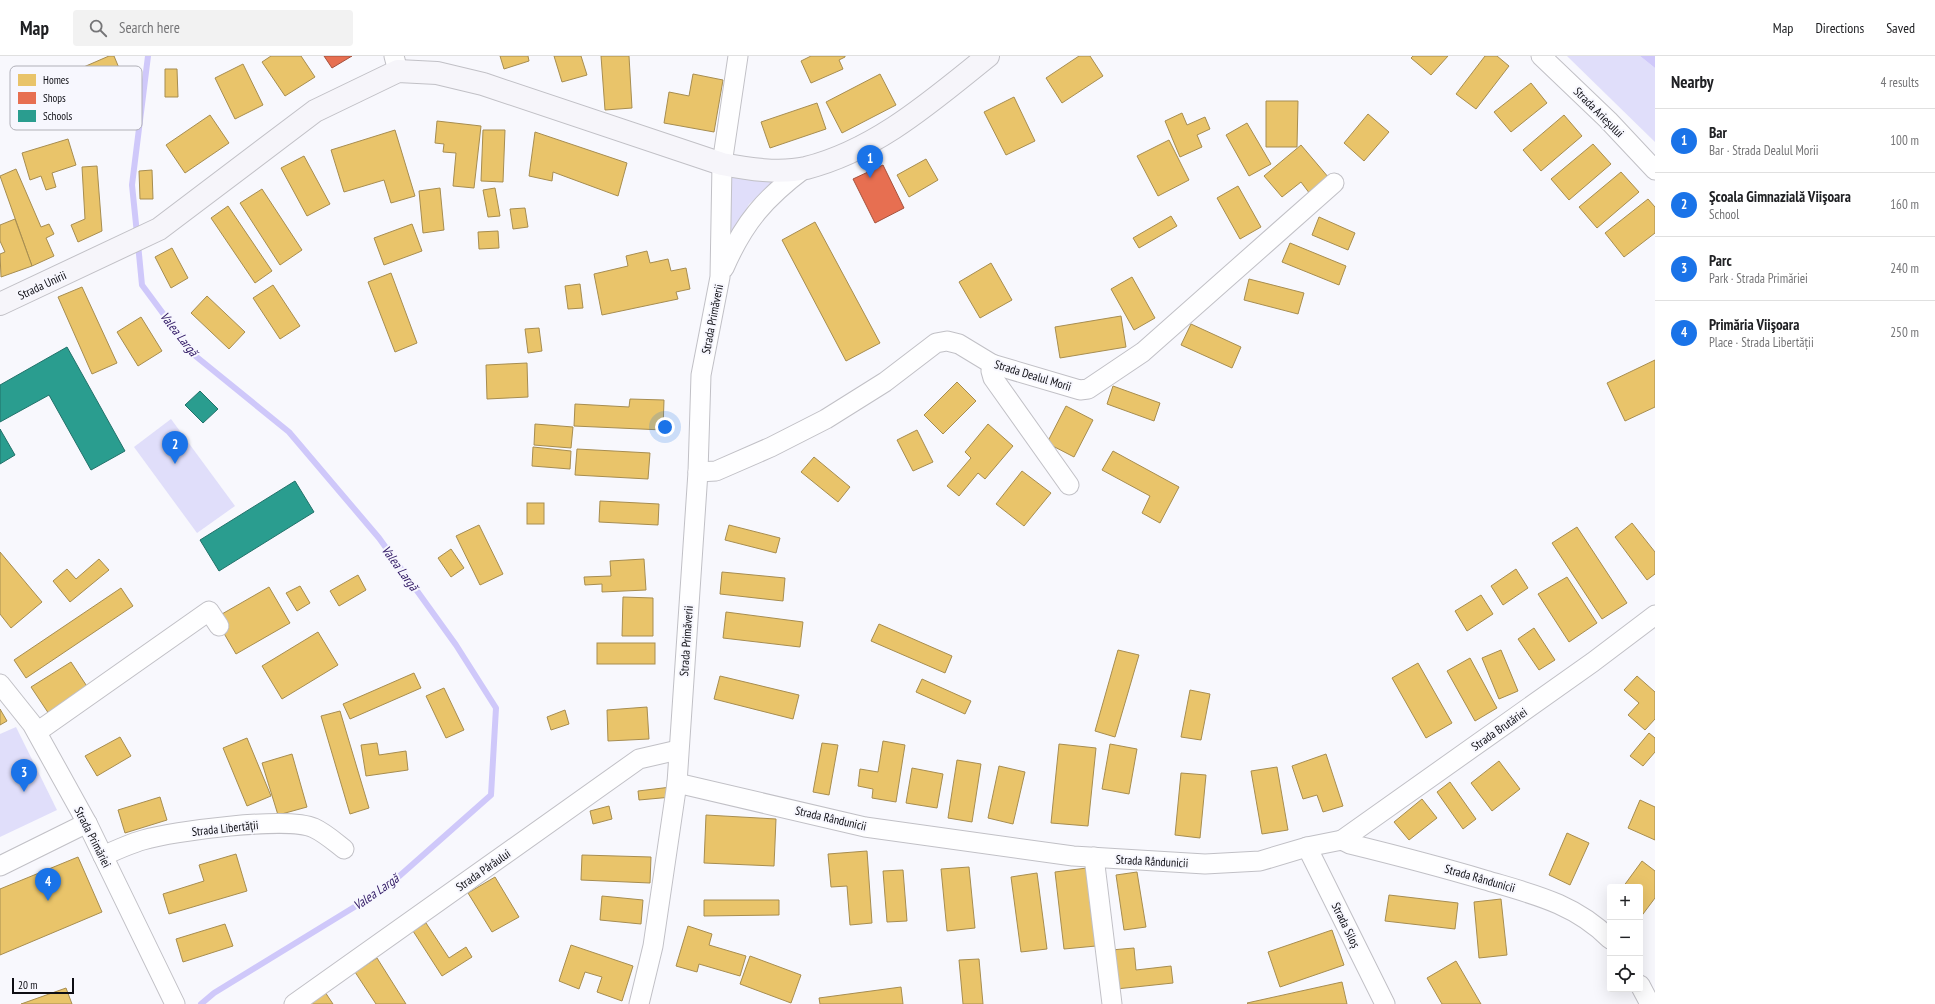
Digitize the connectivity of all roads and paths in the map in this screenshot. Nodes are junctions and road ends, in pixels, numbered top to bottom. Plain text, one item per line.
1 (738, 56) edge
2 (988, 56) edge
3 (1541, 56) edge
4 (396, 63) edge
5 (722, 164) junction
6 (805, 168) junction
7 (1655, 170) edge
8 (1334, 183) dead end
9 (720, 276) junction
10 (0, 304) edge
11 (992, 364) junction
12 (698, 472) junction
13 (1070, 485) dead end
14 (1655, 615) edge
15 (219, 626) dead end
16 (0, 684) edge
17 (37, 732) junction
18 (678, 750) junction
19 (677, 783) junction
20 (87, 823) junction
21 (1342, 840) junction
22 (1307, 847) junction
23 (344, 849) dead end
24 (103, 856) junction
25 (1094, 858) junction
26 (0, 866) edge
27 (1607, 936) edge
28 (1643, 991) edge
29 (173, 1001) edge
30 (294, 1004) edge
31 (639, 1004) edge
32 (1112, 1004) edge
33 (1385, 1004) edge
34 (1650, 1004) edge

1 - 5 street
2 - 6 main road
3 - 7 street, Strada Arieșului
4 - 5 main road
4 - 10 main road, Strada Unirii
5 - 6 main road
5 - 9 street
6 - 9 street
8 - 11 street, Strada Dealul Morii
9 - 12 street, Strada Primăverii
11 - 12 street, Strada Dealul Morii
11 - 13 street
12 - 18 street, Strada Primăverii
14 - 21 street, Strada Brutăriei
15 - 17 street
16 - 17 street, Strada Primăriei
17 - 20 street, Strada Primăriei
18 - 19 street, Strada Primăverii
18 - 30 street, Strada Pârâului
19 - 25 street, Strada Rândunicii
19 - 31 street, Strada Primăverii
20 - 24 street, Strada Primăriei
20 - 26 street
21 - 22 street, Strada Rândunicii
21 - 27 street, Strada Rândunicii
22 - 25 street, Strada Rândunicii
22 - 33 street, Strada Siloș
23 - 24 street, Strada Libertății
24 - 29 street, Strada Primăriei
25 - 32 street
28 - 34 street

